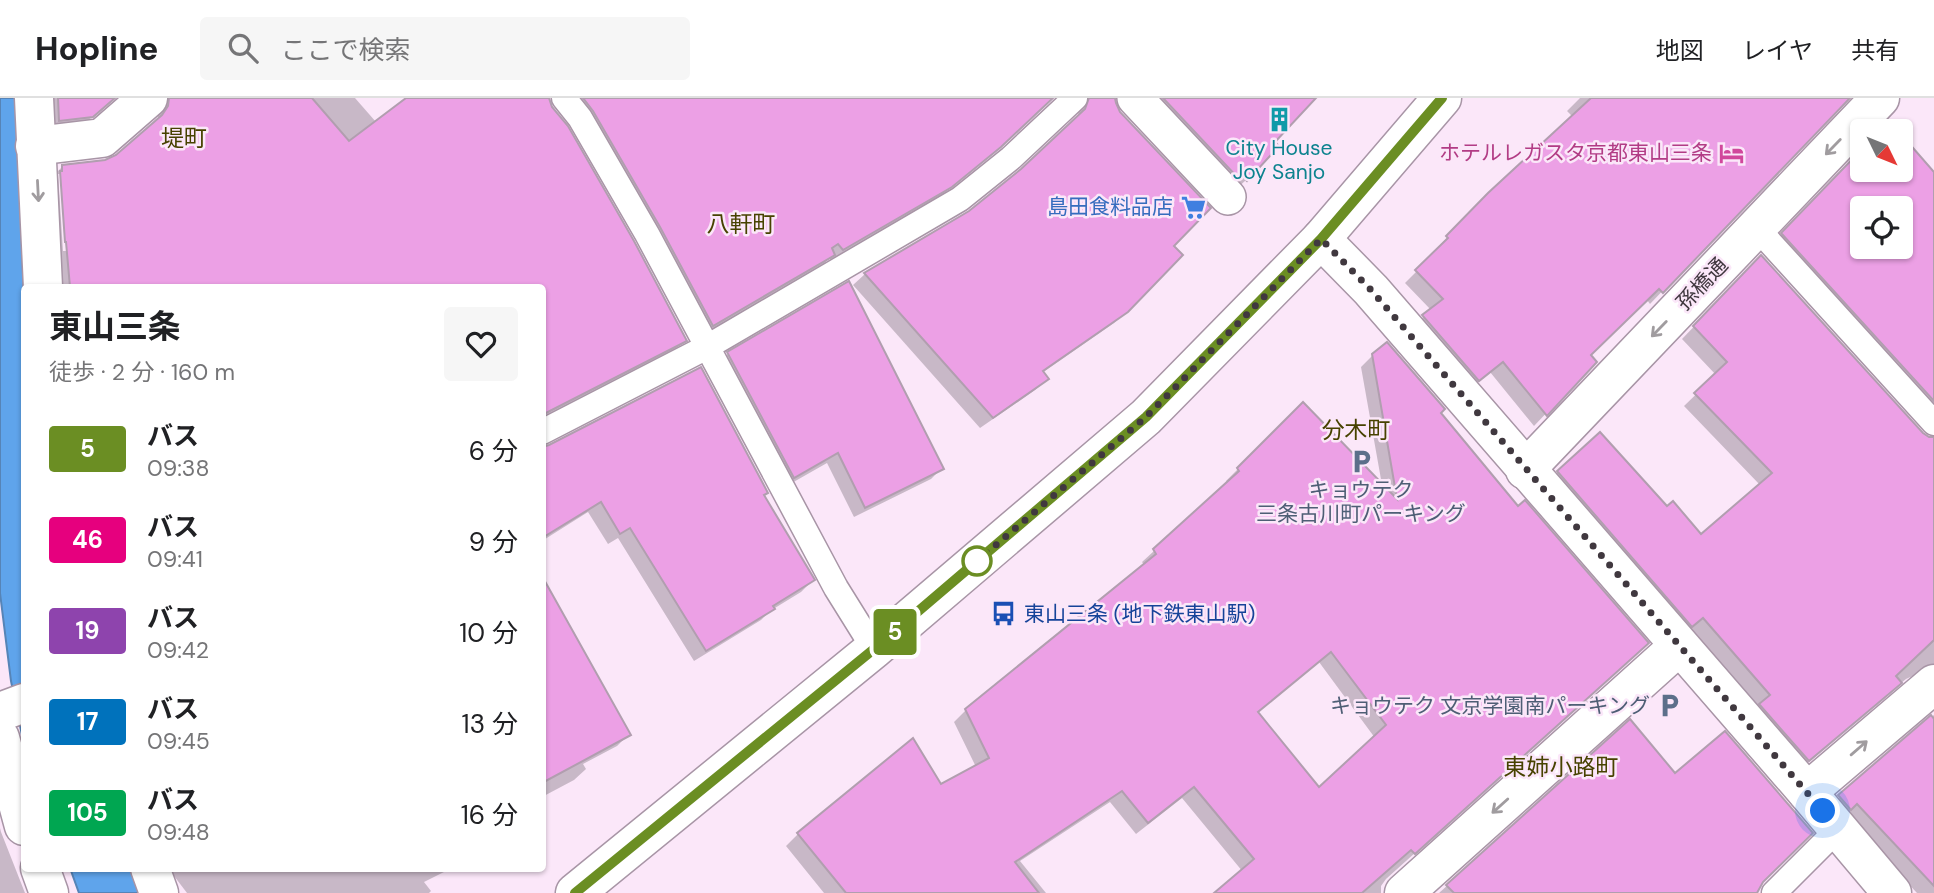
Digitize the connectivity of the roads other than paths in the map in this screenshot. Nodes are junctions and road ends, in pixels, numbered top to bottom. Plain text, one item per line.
1 (34, 98) edge
2 (148, 98) edge
3 (564, 98) edge
4 (1075, 98) edge
5 (1135, 98) edge
6 (1442, 98) edge
7 (1881, 98) edge
8 (36, 146) junction
9 (1228, 197) dead end
10 (1756, 227) junction
11 (1321, 239) junction
12 (43, 284) edge
13 (707, 347) junction
14 (1934, 423) edge
15 (546, 430) edge
16 (1525, 470) junction
17 (1679, 646) junction
18 (874, 649) junction
19 (1934, 684) edge
20 (9, 715) edge
21 (1807, 792) junction
22 (21, 804) edge
23 (1838, 829) junction
24 (41, 872) edge
25 (151, 872) edge
26 (49, 893) edge
27 (159, 893) edge
28 (575, 893) edge
29 (1404, 893) edge
30 (1774, 893) edge
31 (1892, 893) edge

1 - 8 street
2 - 8 street
3 - 13 lane
4 - 13 lane
5 - 9 street
6 - 11 street
7 -> 10 street, 孫橋通
8 -> 12 street
10 - 14 lane
10 -> 16 street, 孫橋通
11 - 16 street
11 - 18 street
13 - 15 lane
13 - 18 lane
16 - 17 street
17 - 21 street
17 -> 29 street
18 - 28 street
21 -> 19 street
20 - 22 street
21 - 23 street
23 - 30 lane
23 - 31 street
24 - 26 street
25 - 27 street

